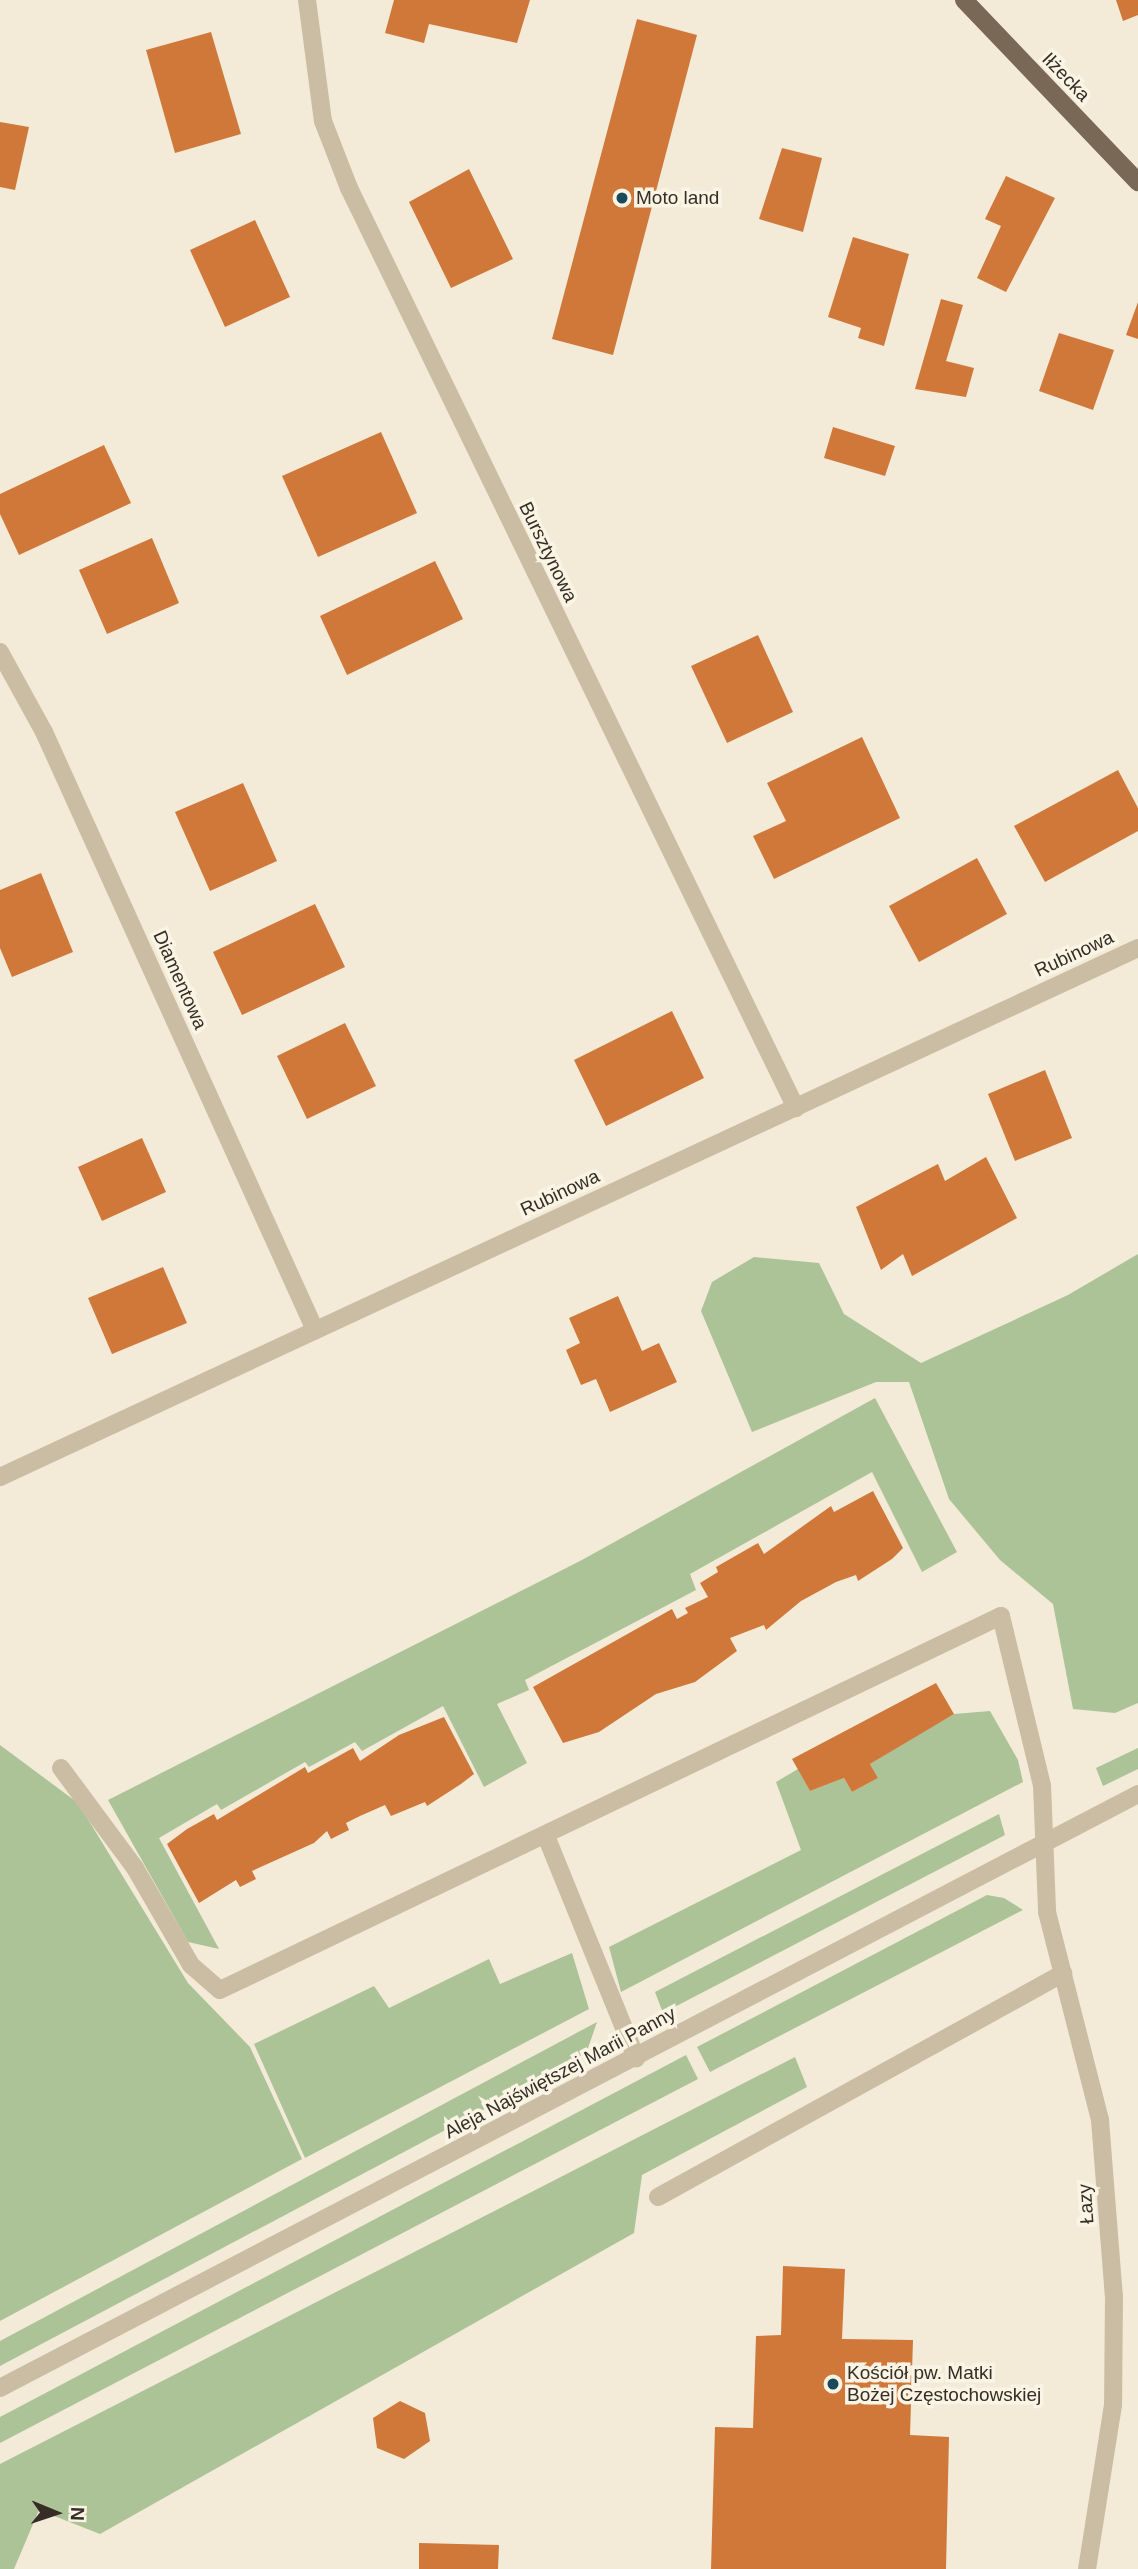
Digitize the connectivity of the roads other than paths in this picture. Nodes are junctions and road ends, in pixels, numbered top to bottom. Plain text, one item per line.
1 (307, 0) edge
2 (964, 0) edge
3 (1136, 179) edge
4 (0, 652) edge
5 (1138, 948) edge
6 (796, 1108) junction
7 (314, 1330) junction
8 (0, 1477) edge
9 (61, 1768) dead end
10 (1138, 1794) edge
11 (546, 1836) junction
12 (1044, 1840) junction
13 (1063, 1973) junction
14 (636, 2058) junction
15 (658, 2197) dead end
16 (0, 2388) edge
17 (1087, 2569) edge

1 - 6 street, Bursztynowa
2 - 3 main road, Iłżecka
4 - 7 street, Diamentowa
5 - 6 street, Rubinowa
6 - 7 street, Rubinowa
7 - 8 street, Rubinowa
9 - 11 street
10 - 12 street, Aleja Najświętszej Marii Panny
11 - 12 street, Łazy
11 - 14 street
12 - 13 street, Łazy
12 - 14 street, Aleja Najświętszej Marii Panny
13 - 15 street
13 - 17 street, Łazy
14 - 16 street, Aleja Najświętszej Marii Panny

